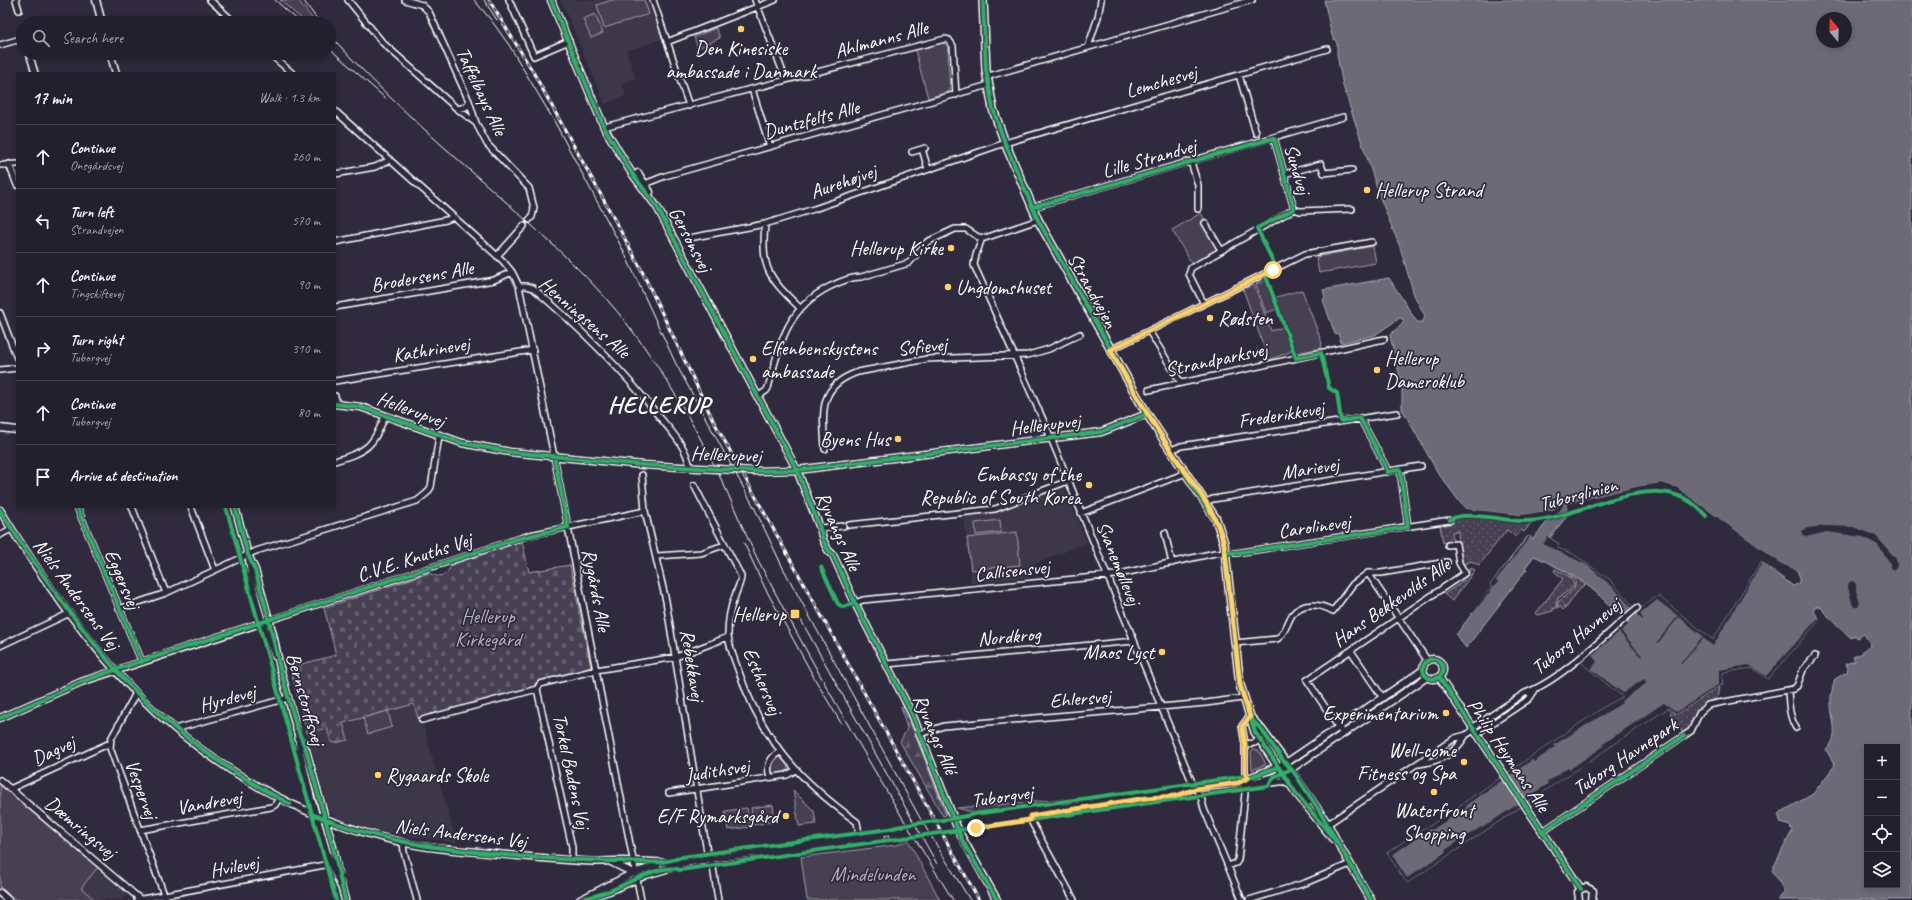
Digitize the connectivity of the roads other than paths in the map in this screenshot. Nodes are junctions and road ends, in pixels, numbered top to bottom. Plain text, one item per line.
1 (16, 0) edge
2 (96, 0) edge
3 (210, 0) edge
4 (348, 0) edge
5 (405, 0) edge
6 (509, 0) edge
7 (551, 0) edge
8 (653, 0) edge
9 (755, 0) edge
10 (774, 0) edge
11 (983, 0) edge
12 (988, 0) edge
13 (1101, 0) edge
14 (1252, 0) edge
15 (757, 6) junction
16 (19, 10) dead end
17 (100, 16) edge
18 (227, 16) edge
19 (16, 40) edge
20 (569, 41) junction
21 (667, 42) junction
22 (0, 45) edge
23 (1088, 47) junction
24 (1327, 49) dead end
25 (31, 60) edge
26 (113, 60) edge
27 (277, 60) edge
28 (35, 72) edge
29 (116, 72) edge
30 (291, 72) edge
31 (1239, 75) junction
32 (988, 76) junction
33 (786, 80) junction
34 (989, 85) junction
35 (752, 89) junction
36 (956, 95) junction
37 (468, 101) junction
38 (689, 106) junction
39 (457, 109) junction
40 (336, 112) edge
41 (1343, 117) dead end
42 (476, 123) junction
43 (604, 127) junction
44 (1256, 133) dead end
45 (1274, 138) junction
46 (1005, 143) junction
47 (770, 147) junction
48 (912, 152) dead end
49 (390, 160) junction
50 (1191, 162) junction
51 (0, 164) edge
52 (9, 164) junction
53 (16, 164) edge
54 (928, 169) junction
55 (1352, 170) dead end
56 (336, 174) edge
57 (1284, 174) junction
58 (16, 182) edge
59 (643, 184) junction
60 (1033, 207) junction
61 (1198, 208) dead end
62 (1294, 209) junction
63 (1352, 209) dead end
64 (454, 217) junction
65 (529, 220) dead end
66 (1038, 220) junction
67 (1205, 222) dead end
68 (765, 224) junction
69 (524, 226) dead end
70 (689, 238) dead end
71 (982, 238) junction
72 (336, 242) edge
73 (1372, 242) dead end
74 (1221, 250) junction
75 (497, 256) junction
76 (512, 272) junction
77 (520, 286) junction
78 (1204, 304) junction
79 (336, 307) edge
80 (800, 308) junction
81 (0, 313) edge
82 (1149, 331) junction
83 (1080, 334) dead end
84 (1384, 339) dead end
85 (533, 350) junction
86 (1110, 350) junction
87 (16, 355) edge
88 (1015, 356) junction
89 (16, 368) edge
90 (0, 370) edge
91 (336, 381) edge
92 (1180, 384) junction
93 (1149, 390) dead end
94 (757, 397) junction
95 (336, 404) edge
96 (1397, 413) dead end
97 (1148, 414) junction
98 (384, 416) junction
99 (1360, 418) junction
100 (0, 428) edge
101 (16, 430) edge
102 (439, 436) junction
103 (1051, 438) junction
104 (825, 449) dead end
105 (1171, 450) junction
106 (554, 456) junction
107 (336, 461) edge
108 (1421, 466) dead end
109 (690, 467) junction
110 (797, 470) junction
111 (1400, 470) junction
112 (1387, 472) junction
113 (1186, 473) junction
114 (642, 475) dead end
115 (1068, 481) junction
116 (694, 485) dead end
117 (1205, 502) junction
118 (77, 508) edge
119 (132, 508) edge
120 (190, 508) edge
121 (235, 508) edge
122 (0, 510) edge
123 (645, 512) junction
124 (1081, 513) junction
125 (1450, 520) dead end
126 (849, 525) dead end
127 (843, 526) dead end
128 (568, 527) junction
129 (1408, 527) junction
130 (820, 528) junction
131 (12, 529) junction
132 (1165, 533) dead end
133 (0, 535) edge
134 (724, 545) junction
135 (1448, 545) dead end
136 (1224, 552) junction
137 (248, 555) junction
138 (656, 556) junction
139 (1447, 562) dead end
140 (1172, 563) junction
141 (216, 570) junction
142 (1368, 573) junction
143 (1107, 576) junction
144 (166, 593) junction
145 (855, 603) junction
146 (1637, 608) dead end
147 (119, 609) junction
148 (70, 613) junction
149 (1398, 618) junction
150 (270, 620) junction
151 (262, 623) junction
152 (728, 637) junction
153 (1134, 641) junction
154 (1235, 643) junction
155 (0, 646) edge
156 (1351, 651) junction
157 (1815, 656) dead end
158 (676, 657) junction
159 (1427, 660) junction
160 (142, 662) junction
161 (887, 664) junction
162 (280, 668) junction
163 (115, 670) junction
164 (596, 670) junction
165 (1423, 670) junction
166 (1439, 677) junction
167 (1427, 678) junction
168 (537, 689) junction
169 (1788, 691) junction
170 (136, 693) junction
171 (288, 698) junction
172 (1243, 698) junction
173 (1383, 698) junction
174 (1161, 707) junction
175 (1250, 717) junction
176 (0, 718) edge
177 (422, 720) dead end
178 (1796, 728) dead end
179 (175, 729) junction
180 (1474, 730) junction
181 (1341, 731) junction
182 (920, 734) junction
183 (298, 735) junction
184 (1466, 735) junction
185 (1260, 739) junction
186 (110, 743) junction
187 (1245, 744) junction
188 (780, 752) junction
189 (1418, 764) junction
190 (1285, 769) junction
191 (796, 770) junction
192 (770, 777) junction
193 (0, 780) edge
194 (1243, 782) junction
195 (1289, 783) junction
196 (10, 789) junction
197 (697, 789) junction
198 (1195, 789) junction
199 (670, 793) dead end
200 (279, 798) junction
201 (1029, 814) junction
202 (317, 816) junction
203 (326, 820) junction
204 (1328, 824) junction
205 (140, 830) junction
206 (1542, 832) junction
207 (860, 839) junction
208 (403, 843) junction
209 (1339, 846) junction
210 (572, 860) junction
211 (710, 860) junction
212 (609, 861) junction
213 (633, 862) junction
214 (334, 863) junction
215 (685, 863) junction
216 (1350, 864) junction
217 (1228, 866) junction
218 (635, 874) junction
219 (645, 875) joint
220 (1581, 889) junction
221 (0, 893) edge
222 (165, 898) edge
223 (1576, 899) edge
224 (8, 900) edge
225 (138, 900) edge
226 (344, 900) edge
227 (417, 900) edge
228 (582, 900) edge
229 (641, 900) edge
230 (718, 900) edge
231 (997, 900) edge
232 (1074, 900) edge
233 (1242, 900) edge
234 (1249, 900) edge
235 (1371, 900) edge
236 (1592, 900) edge

1 - 16 street
2 - 17 street
3 - 18 street
4 - 39 street
5 - 37 street, Taffelbays Alle
6 - 20 street
7 - 20 street, Gersonsvej
8 - 21 street
9 - 15 street
10 - 15 street
11 - 32 main road, Strandvejen
12 - 32 main road, Strandvejen
13 - 23 street
14 - 23 street
15 - 21 street
15 - 33 street
19 - 22 street
20 - 43 street, Gersonsvej
21 - 38 street
23 - 32 street
24 - 31 street, Lemchesvej
25 - 28 street
26 - 29 street
27 - 30 street
31 - 44 street
31 - 46 street, Lemchesvej
32 - 34 main road, Strandvejen
33 - 35 street, Ahlmanns Alle
33 - 36 street, Ahlmanns Alle
34 - 36 street, Duntzfelts Alle
34 - 46 main road, Strandvejen
35 - 38 street, Ahlmanns Alle
35 - 47 street
36 - 47 street, Duntzfelts Alle
37 - 39 street
37 - 42 street, Taffelbays Alle
38 - 43 street, Ahlmanns Alle
39 - 42 street
40 - 49 street, Henningsens Alle
41 - 45 street, Lille Strandvej
42 - 65 street, Taffelbays Alle
43 - 59 street, Gersonsvej
45 - 50 street, Lille Strandvej
45 - 57 street, Sundvej
46 - 54 street, Aurehøjvej
46 - 60 main road, Strandvejen
47 - 59 street, Duntzfelts Alle
48 - 54 street
49 - 56 street
49 - 64 street, Henningsens Alle
50 - 60 street, Lille Strandvej
50 - 61 street, Lille Strandvej
51 - 52 street
52 - 53 street
52 - 58 street
54 - 68 street, Aurehøjvej
55 - 57 street, Sundvej
57 - 62 street, Sundvej
59 - 94 street, Gersonsvej
60 - 66 main road, Strandvejen
62 - 63 street
62 - 74 street
64 - 72 street
64 - 75 street, Henningsens Alle
66 - 71 street
66 - 86 main road, Strandvejen
67 - 74 street
68 - 70 street, Aurehøjvej
68 - 80 street
69 - 75 street
71 - 80 street
71 - 88 street, Svanemøllevej
73 - 78 street
74 - 78 street
75 - 76 street, Henningsens Alle
76 - 77 street, Henningsens Alle
76 - 79 street, Brodersens Alle
77 - 85 street, Rygårds Alle
77 - 109 street, Henningsens Alle
78 - 82 street
80 - 94 street
81 - 87 street
82 - 86 street
82 - 92 street
83 - 88 street, Sofievej
84 - 92 street, Strandparksvej
85 - 91 street, Kathrinevej
85 - 106 street, Rygårds Alle
86 - 97 main road, Strandvejen
88 - 103 street, Svanemøllevej
88 - 104 street, Sofievej
89 - 90 street
92 - 93 street, Strandparksvej
94 - 110 street, Gersonsvej
95 - 98 street, Hellerupvej
96 - 99 street, Frederikkevej
97 - 103 street, Hellerupvej
97 - 105 main road, Strandvejen
98 - 102 street, Hellerupvej
98 - 107 street
99 - 105 street, Frederikkevej
99 - 112 street
100 - 101 street
102 - 106 street, Hellerupvej
102 - 137 street
103 - 110 street, Hellerupvej
103 - 115 street, Svanemøllevej
105 - 113 main road, Strandvejen
106 - 109 street, Hellerupvej
106 - 128 street, Rygårds Alle
108 - 111 street, Marievej
109 - 110 street, Hellerupvej
110 - 130 street, Ryvangs Alle
111 - 112 street, Marievej
111 - 129 street
112 - 117 street, Marievej
113 - 117 main road, Strandvejen
113 - 124 street
114 - 123 street, Rebekkavej
115 - 124 street, Svanemøllevej
115 - 126 street
116 - 134 street, Esthersvej
117 - 136 main road, Strandvejen
118 - 147 street, Eggersvej
119 - 144 street
120 - 141 street
121 - 137 street, Bernstorffsvej
122 - 131 street, Niels Andersens Vej
123 - 128 street, C.V.E. Knuths Vej
123 - 138 street, Rebekkavej
124 - 143 street, Svanemøllevej
125 - 129 street, Carolinevej
127 - 130 street
128 - 150 street, C.V.E. Knuths Vej
128 - 164 street, Rygårds Alle
129 - 136 street, Carolinevej
130 - 145 street, Ryvangs Alle
131 - 133 street
131 - 148 street, Niels Andersens Vej
132 - 140 street
134 - 138 street
134 - 152 street, Esthersvej
135 - 149 street, Hans Bekkevolds Alle
136 - 140 street, Callisensvej
136 - 154 main road, Strandvejen
137 - 141 street
137 - 150 street, Bernstorffsvej
137 - 151 street, Bernstorffsvej
138 - 158 street, Rebekkavej
139 - 142 street
140 - 143 street, Callisensvej
141 - 144 street
142 - 149 street
142 - 154 street
143 - 145 street, Callisensvej
143 - 153 street, Svanemøllevej
144 - 147 street
145 - 161 street, Ryvangs Allé
146 - 180 street, Tuborg Havnevej
147 - 160 street, Eggersvej
148 - 155 street
148 - 163 street, Niels Andersens Vej
149 - 156 street, Hans Bekkevolds Alle
149 - 159 street
150 - 151 street
150 - 162 street, Bernstorffsvej
151 - 160 street
151 - 162 street, Bernstorffsvej
152 - 158 street, Torkel Badens Vej
152 - 188 street, Esthersvej
153 - 161 street, Nordkrog
153 - 174 street, Svanemøllevej
154 - 172 main road, Strandvejen
156 - 173 street
156 - 181 street, Hans Bekkevolds Alle
157 - 169 street
158 - 164 street, Torkel Badens Vej
158 - 197 street, Rebekkavej
159 - 165 street
159 - 166 street
160 - 163 street
161 - 182 street, Ryvangs Allé
162 - 171 street, Bernstorffsvej
163 - 170 street, Niels Andersens Vej
163 - 176 street
164 - 168 street, Torkel Badens Vej
164 - 213 street, Rygårds Alle
165 - 167 street
165 - 173 street
166 - 167 street
166 - 180 street, Philip Heymans Alle
167 - 181 street
168 - 177 street, Torkel Badens Vej
168 - 210 street, Torkel Badens Vej
169 - 178 street
169 - 206 street, Tuborg Havnepark
170 - 179 street, Niels Andersens Vej
170 - 186 street, Vespervej
171 - 179 street, Hyrdevej
171 - 183 street, Bernstorffsvej
172 - 174 street, Ehlersvej
172 - 175 main road, Strandvejen
173 - 181 street
174 - 182 street, Ehlersvej
174 - 198 street, Svanemøllevej
175 - 185 main road, Strandvejen
175 - 187 street
175 - 190 main road, Strandvejen
179 - 200 street, Niels Andersens Vej
180 - 184 street, Tuborg Havnevej
180 - 206 street, Philip Heymans Alle
181 - 190 street, Tuborgvej
182 - 231 street, Ryvangs Allé, bridge
183 - 202 street, Bernstorffsvej
183 - 203 street, Bernstorffsvej
184 - 189 street, Tuborg Havnevej
184 - 189 street, Tuborg Havnevej
185 - 187 street
185 - 190 main road, Strandvejen
186 - 196 street, Dagvej
186 - 205 street, Vespervej
187 - 194 street
188 - 191 street, Esthersvej
188 - 192 street, Judithsvej
189 - 204 street, Tuborg Havnevej
190 - 194 street, Tuborgvej
190 - 195 street, Strandvejen
190 - 204 street, Strandvejen
191 - 192 street, Judithsvej
191 - 207 street, Esthersvej
192 - 197 street, Judithsvej
193 - 196 street, Dæmringsvej
194 - 195 street
194 - 198 street, Tuborgvej
194 - 217 street
195 - 209 street, Strandvejen
196 - 225 street, Dæmringsvej
197 - 199 street, Judithsvej
197 - 211 street, Rebekkavej
198 - 201 street, Tuborgvej
198 - 217 street, Svanemøllevej
200 - 202 street, Niels Andersens Vej
200 - 205 street, Vandrevej
201 - 207 street, Tuborgvej
201 - 232 street
202 - 203 street, Niels Andersens Vej
202 - 214 street, Bernstorffsvej
203 - 208 street, Niels Andersens Vej
203 - 214 street, Bernstorffsvej
204 - 209 street, Strandvejen
205 - 222 street, Vespervej
206 - 220 street, Philip Heymans Alle
207 - 211 street, Tuborgvej
208 - 210 street, Niels Andersens Vej
208 - 227 street
209 - 216 street, Strandvejen
210 - 212 street, Niels Andersens Vej
211 - 215 street, Tuborgvej
211 - 230 street, Rebekkavej
212 - 213 street, Niels Andersens Vej
212 - 218 street, Niels Andersens Vej
213 - 215 street, Niels Andersens Vej
213 - 218 street, Rygårds Alle
214 - 222 street, Hvilevej
214 - 226 street, Bernstorffsvej
215 - 218 street, Tuborgvej
215 - 219 street, Tuborgvej
216 - 234 street
216 - 235 street, Strandvejen
217 - 233 street, Svanemøllevej
218 - 219 street, Niels Andersens Vej
218 - 228 street, Tuborgvej
218 - 229 street, Rygårds Alle
220 - 223 street
220 - 236 street, Philip Heymans Alle
221 - 224 street
222 - 225 street, Hvilevej

